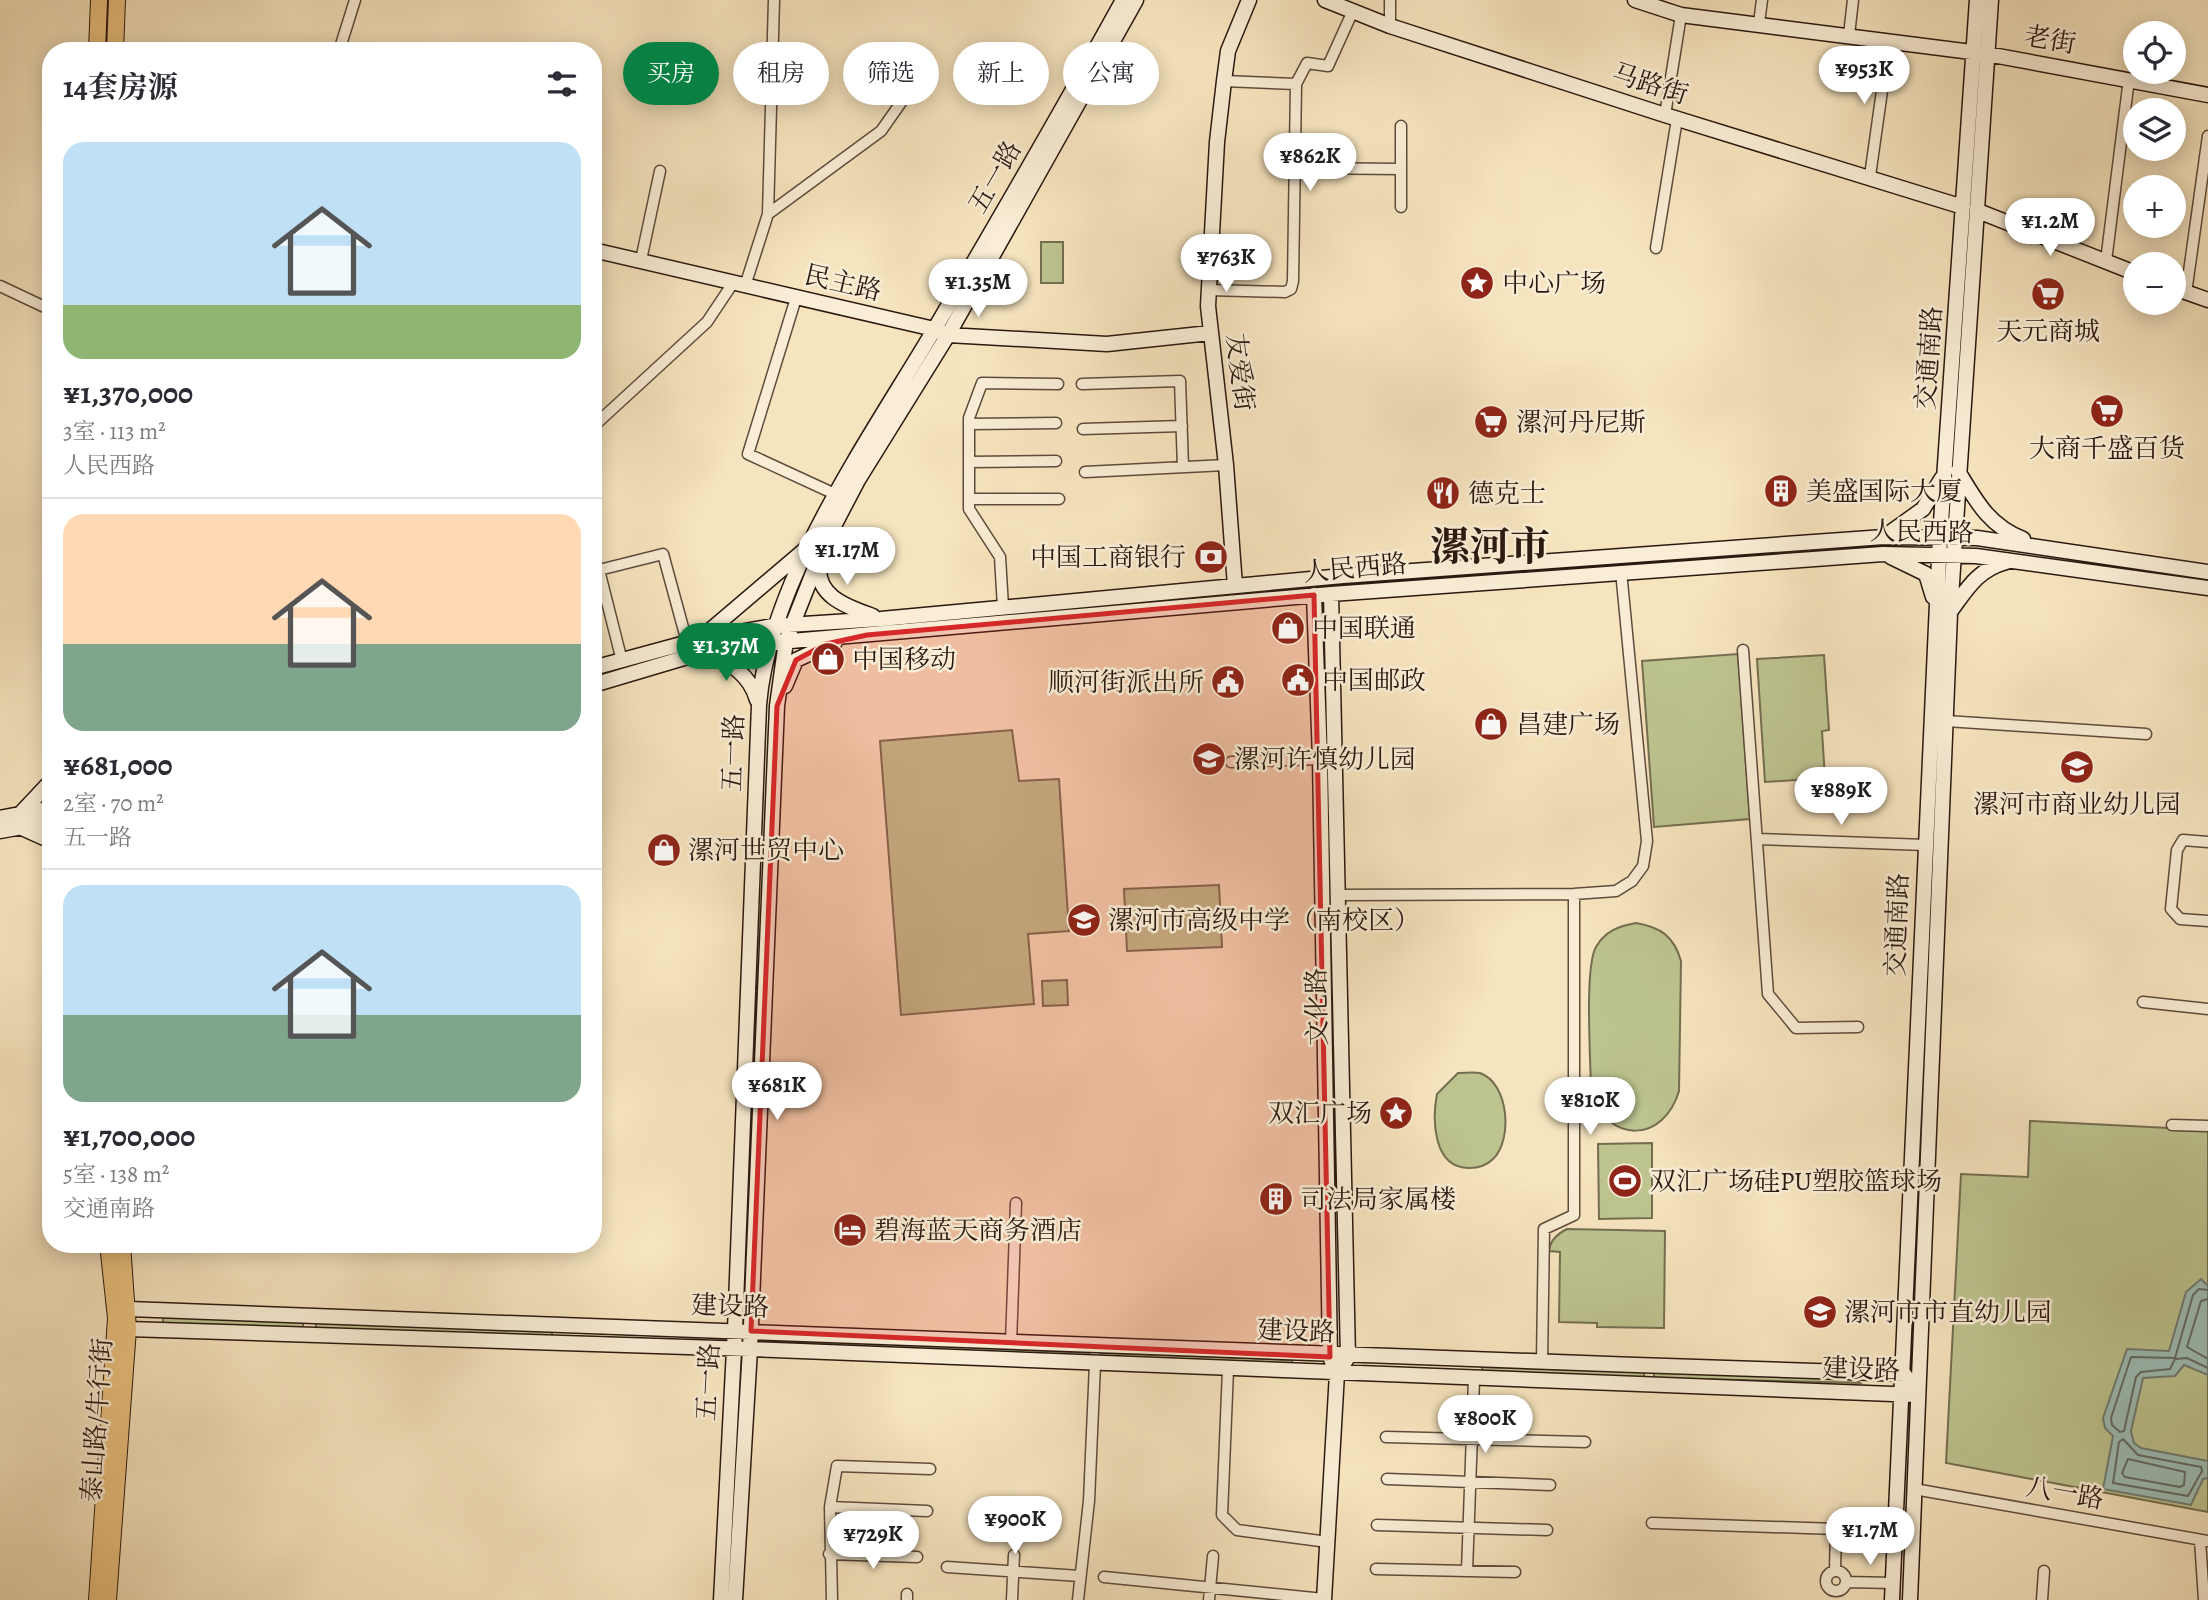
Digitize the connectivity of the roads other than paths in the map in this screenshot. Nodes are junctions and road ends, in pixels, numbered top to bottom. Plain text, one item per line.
1 (99, 0) edge
2 (117, 0) edge
3 (355, 0) edge
4 (774, 0) edge
5 (1123, 0) edge
6 (1136, 0) edge
7 (1249, 0) edge
8 (1325, 0) edge
9 (1390, 0) edge
10 (1635, 0) edge
11 (1762, 0) edge
12 (1853, 0) edge
13 (1977, 0) edge
14 (1991, 0) edge
15 (1352, 13) junction
16 (1681, 15) junction
17 (1759, 23) junction
18 (1390, 26) junction
19 (1849, 35) junction
20 (1889, 41) junction
21 (97, 42) edge
22 (115, 42) edge
23 (342, 42) edge
24 (1980, 53) junction
25 (2123, 78) edge
26 (1224, 81) junction
27 (1296, 84) junction
28 (2128, 84) edge
29 (2154, 84) edge
30 (2208, 95) edge
31 (899, 105) edge
32 (1671, 117) junction
33 (1401, 126) dead end
34 (2208, 136) edge
35 (1294, 168) junction
36 (1401, 169) junction
37 (660, 171) dead end
38 (1870, 176) junction
39 (1401, 207) dead end
40 (1970, 209) junction
41 (768, 214) junction
42 (1656, 248) dead end
43 (602, 252) edge
44 (2186, 257) edge
45 (641, 260) junction
46 (2106, 261) junction
47 (2123, 268) edge
48 (739, 284) junction
49 (0, 286) edge
50 (1209, 290) junction
51 (2186, 292) edge
52 (796, 298) junction
53 (2208, 300) edge
54 (42, 306) edge
55 (934, 329) junction
56 (1210, 333) junction
57 (948, 335) junction
58 (1058, 384) dead end
59 (1082, 384) dead end
60 (602, 418) edge
61 (1056, 423) dead end
62 (969, 424) junction
63 (1182, 426) junction
64 (1083, 429) dead end
65 (1056, 461) dead end
66 (969, 462) junction
67 (1226, 465) junction
68 (1183, 467) junction
69 (1952, 471) junction
70 (1085, 472) dead end
71 (837, 495) junction
72 (969, 499) junction
73 (1059, 499) dead end
74 (1884, 537) junction
75 (1947, 537) junction
76 (818, 544) junction
77 (2050, 550) junction
78 (1946, 553) junction
79 (1883, 554) junction
80 (2010, 560) junction
81 (602, 569) edge
82 (1621, 571) junction
83 (2208, 572) edge
84 (602, 582) edge
85 (1235, 586) junction
86 (2208, 588) edge
87 (1331, 594) junction
88 (1314, 595) junction
89 (1003, 607) junction
90 (1315, 611) junction
91 (1331, 611) junction
92 (1943, 613) junction
93 (881, 619) junction
94 (793, 624) junction
95 (773, 626) junction
96 (867, 635) junction
97 (786, 641) junction
98 (768, 643) junction
99 (697, 644) junction
100 (1743, 650) dead end
101 (622, 661) junction
102 (602, 666) edge
103 (602, 681) edge
104 (759, 705) junction
105 (777, 706) junction
106 (1946, 721) junction
107 (2146, 734) dead end
108 (1320, 759) junction
109 (1231, 762) dead end
110 (42, 792) edge
111 (42, 812) edge
112 (0, 818) edge
113 (21, 821) junction
114 (42, 822) edge
115 (0, 831) edge
116 (42, 835) edge
117 (1757, 839) junction
118 (2208, 842) edge
119 (1925, 845) junction
120 (1574, 894) junction
121 (1339, 895) junction
122 (2208, 921) edge
123 (2143, 1002) dead end
124 (2208, 1009) edge
125 (1858, 1027) dead end
126 (2172, 1125) dead end
127 (2208, 1126) edge
128 (1016, 1203) dead end
129 (110, 1253) edge
130 (122, 1253) edge
131 (310, 1316) junction
132 (124, 1319) junction
133 (561, 1324) junction
134 (735, 1330) junction
135 (751, 1331) junction
136 (310, 1335) junction
137 (560, 1343) junction
138 (1011, 1343) junction
139 (1096, 1347) junction
140 (735, 1348) junction
141 (750, 1349) junction
142 (1330, 1357) junction
143 (1348, 1357) junction
144 (1474, 1361) junction
145 (1542, 1362) junction
146 (1095, 1363) junction
147 (1649, 1366) junction
148 (1228, 1369) junction
149 (1337, 1373) junction
150 (1904, 1374) junction
151 (1474, 1379) junction
152 (1648, 1385) junction
153 (1903, 1395) junction
154 (1919, 1395) junction
155 (1386, 1437) dead end
156 (1471, 1439) junction
157 (1585, 1442) dead end
158 (930, 1469) dead end
159 (1387, 1479) dead end
160 (1470, 1482) junction
161 (1550, 1485) dead end
162 (1914, 1489) junction
163 (830, 1507) junction
164 (927, 1511) dead end
165 (1652, 1523) dead end
166 (1377, 1525) dead end
167 (1468, 1528) junction
168 (1548, 1530) dead end
169 (2204, 1540) edge
170 (1328, 1542) junction
171 (830, 1554) junction
172 (1014, 1555) dead end
173 (1213, 1556) dead end
174 (917, 1557) dead end
175 (947, 1567) dead end
176 (1377, 1569) dead end
177 (1835, 1570) junction
178 (1013, 1571) junction
179 (1467, 1571) junction
180 (2043, 1571) dead end
181 (1515, 1572) dead end
182 (1080, 1576) junction
183 (1104, 1577) dead end
184 (1846, 1582) junction
185 (1892, 1583) junction
186 (1910, 1584) junction
187 (1210, 1587) junction
188 (97, 1600) edge
189 (108, 1600) edge
190 (720, 1600) edge
191 (735, 1600) edge
192 (832, 1600) edge
193 (1012, 1600) edge
194 (1078, 1600) edge
195 (1209, 1600) edge
196 (1324, 1600) edge
197 (1892, 1600) edge
198 (1910, 1600) edge
199 (2042, 1600) edge
200 (2204, 1600) edge

1 - 21 main road
2 - 22 main road
3 - 23 street
4 - 41 street
5 - 55 street, 五一路
6 - 57 street, 五一路
7 - 26 street, 友爱街
8 - 15 street, 马路街
9 - 18 street
10 - 16 street, 老街
11 - 17 street
12 - 19 street
13 - 24 street, 交通南路
14 - 24 street, 交通南路
15 - 18 street, 马路街
15 - 27 street
16 - 17 street, 老街
16 - 32 street
17 - 19 street, 老街
18 - 32 street, 马路街
19 - 20 street, 老街
20 - 24 street, 老街
20 - 38 street
24 - 25 street, 老街
24 - 40 street, 交通南路
26 - 27 street
26 - 50 street, 友爱街
27 - 35 street
28 - 46 street
29 - 30 street, 老街
31 - 41 street
32 - 38 street, 马路街
32 - 42 street
33 - 36 street
34 - 44 street
35 - 36 street
35 - 50 street
36 - 39 street
37 - 45 street
38 - 40 street, 马路街
40 - 46 street, 马路街
40 - 69 street, 交通南路
41 - 48 street
43 - 45 street, 民主路
45 - 48 street, 民主路
46 - 47 street, 马路街
48 - 52 street, 民主路
48 - 60 street
49 - 54 street
50 - 56 street, 友爱街
51 - 53 street
52 - 55 street, 民主路
52 - 71 street
55 - 57 street, 民主路
55 - 71 street, 五一路
56 - 57 street, 民主路
56 - 67 street, 友爱街
57 - 76 street, 五一路
58 - 62 street
59 - 63 street
61 - 62 street
62 - 66 street
63 - 64 street
63 - 68 street
65 - 66 street
66 - 72 street
67 - 68 street
67 - 85 street, 友爱街
68 - 70 street
69 - 74 street
69 - 75 street, 交通南路
69 - 77 street
71 - 76 street, 五一路
72 - 73 street
72 - 89 street
74 - 75 street, 人民西路
74 - 85 street, 人民西路
75 - 77 street, 人民西路
75 - 78 street, 交通南路
76 - 93 street
76 - 94 street, 五一路
76 - 95 street, 五一路
76 - 99 street
77 - 83 street, 人民西路
78 - 79 street, 人民西路
78 - 80 street, 人民西路
78 - 92 street, 交通南路
79 - 82 street, 人民西路
79 - 92 street
80 - 86 street, 人民西路
80 - 92 street
81 - 99 street
82 - 87 street, 人民西路
82 - 120 street
84 - 101 street
85 - 89 street, 人民西路
87 - 88 street, 人民西路
87 - 91 street, 文化路
88 - 90 street, 文化路
88 - 96 street, 人民西路
89 - 93 street, 人民西路
90 - 91 street
90 - 108 street, 文化路
91 - 121 street, 文化路
92 - 106 street, 交通南路
92 - 119 street, 交通南路
93 - 94 street, 人民西路
94 - 95 street, 人民西路
94 - 97 street, 五一路
95 - 98 street, 五一路
95 - 99 street, 人民西路
96 - 97 street, 人民西路
96 - 105 street
97 - 98 street, 人民西路
97 - 105 street, 五一路
98 - 99 street, 人民西路
98 - 104 street, 五一路
99 - 101 street, 人民西路
99 - 103 street, 人民西路
99 - 104 street
100 - 117 street
101 - 102 street, 人民西路
104 - 134 street, 五一路
105 - 135 street, 五一路
106 - 107 street
106 - 154 street, 交通南路
108 - 109 street
108 - 142 street, 文化路
110 - 113 street
111 - 113 street
112 - 113 street
113 - 114 street
113 - 115 street
113 - 116 street
117 - 119 street
117 - 125 street
118 - 122 street
119 - 150 street, 交通南路
120 - 121 street
120 - 145 street
121 - 143 street, 文化路
123 - 124 street
126 - 127 street
128 - 138 street
129 - 132 main road, 泰山路/牛行街
130 - 132 main road, 泰山路/牛行街
131 - 132 street, 建设路
131 - 133 street, 建设路
131 - 136 street
132 - 136 street, 建设路
132 - 188 main road, 泰山路/牛行街
132 - 189 main road, 泰山路/牛行街
133 - 134 street, 建设路
133 - 137 street
134 - 135 street, 建设路
134 - 140 street, 五一路
135 - 138 street, 建设路
135 - 141 street, 五一路
136 - 137 street, 建设路
137 - 140 street, 建设路
138 - 139 street, 建设路
139 - 142 street, 建设路
139 - 146 street
140 - 141 street, 建设路
140 - 190 street, 五一路
141 - 146 street, 建设路
141 - 191 street, 五一路
142 - 143 street, 建设路
142 - 149 street, 文化路
143 - 144 street, 建设路
143 - 149 street
144 - 145 street, 建设路
144 - 151 street
145 - 147 street, 建设路
146 - 148 street, 建设路
146 - 182 street
147 - 150 street, 建设路
147 - 152 street
148 - 149 street, 建设路
148 - 170 street
149 - 151 street, 建设路
149 - 170 street, 文化路
150 - 153 street, 交通南路
150 - 154 street, 建设路
151 - 152 street, 建设路
151 - 156 street
152 - 153 street, 建设路
153 - 154 street, 建设路
153 - 185 street, 交通南路
154 - 162 street, 交通南路
155 - 156 street
156 - 157 street
156 - 160 street
158 - 163 street
159 - 160 street
160 - 161 street
160 - 167 street
162 - 169 street, 八一路
162 - 186 street, 交通南路
163 - 164 street
163 - 171 street
165 - 177 street
166 - 167 street
167 - 168 street
167 - 179 street
169 - 200 street
170 - 196 street, 文化路
171 - 174 street
171 - 192 street
172 - 178 street
173 - 187 street
175 - 178 street
176 - 179 street
177 - 184 street
177 - 184 street
178 - 182 street
178 - 193 street
179 - 181 street
180 - 199 street
182 - 194 street
183 - 187 street
184 - 185 street
185 - 186 street
185 - 197 street, 交通南路
186 - 198 street, 交通南路
187 - 195 street
187 - 196 street

